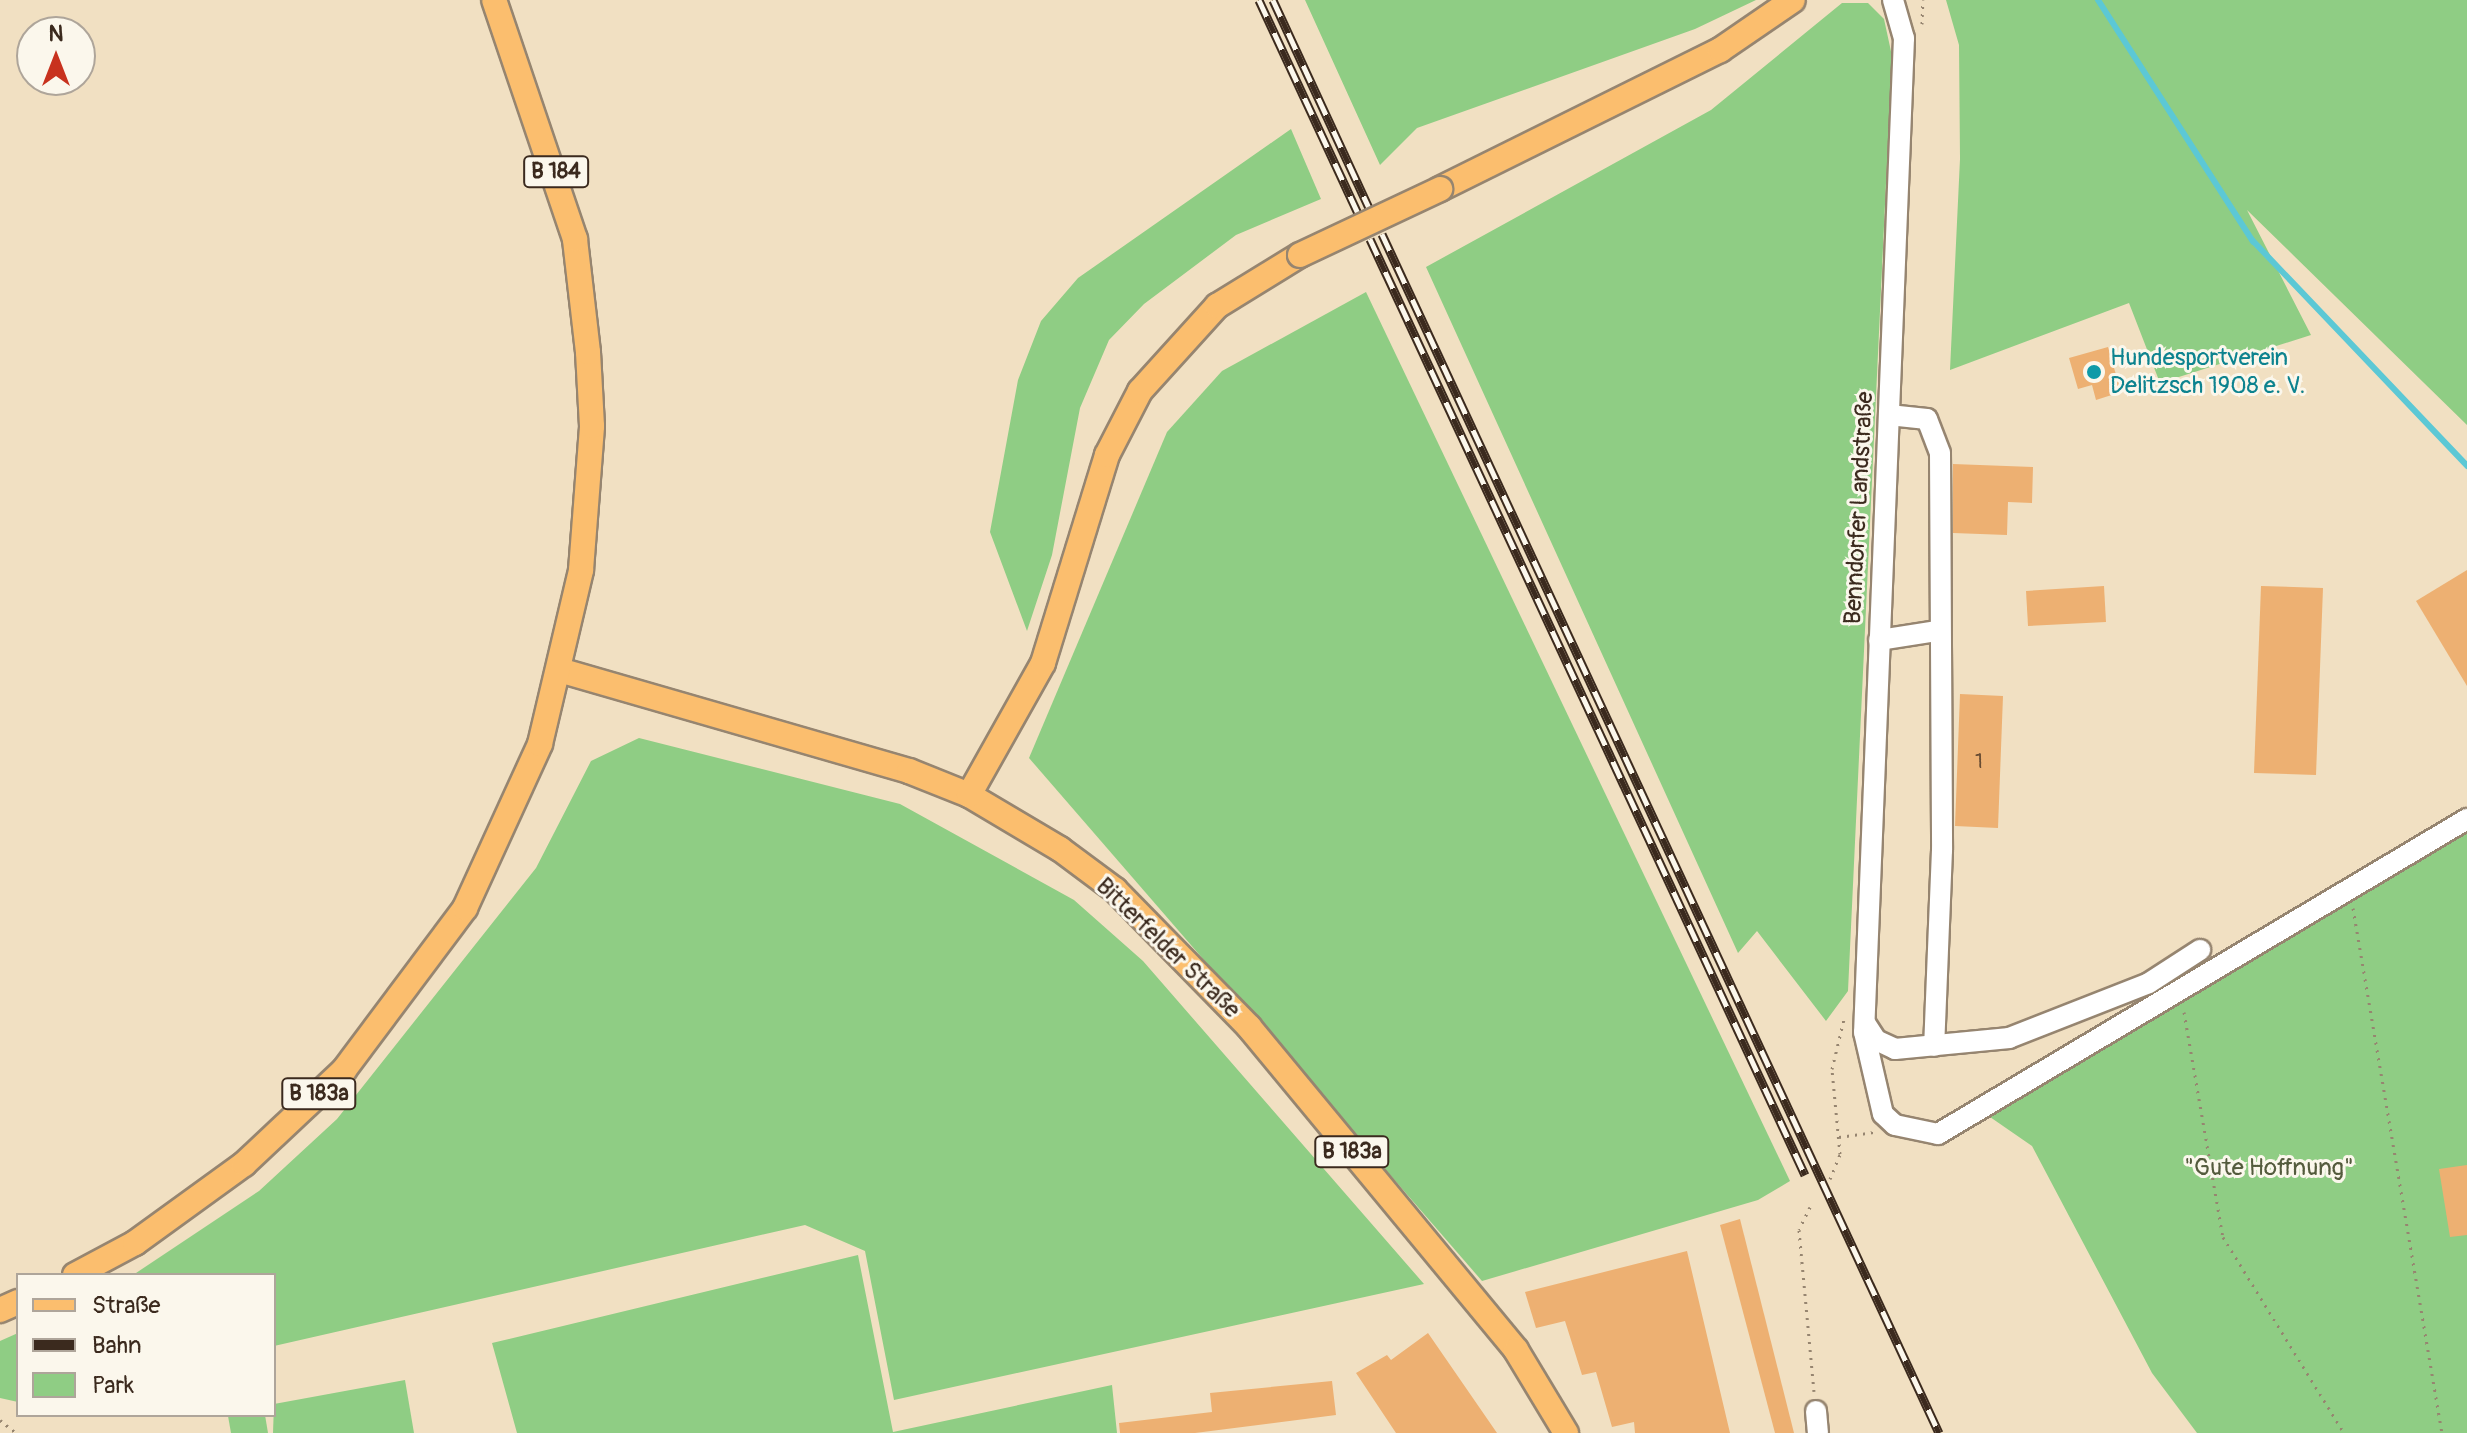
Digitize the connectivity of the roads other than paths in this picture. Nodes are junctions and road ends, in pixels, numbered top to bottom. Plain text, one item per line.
1 (494, 0) edge
2 (1793, 0) edge
3 (1893, 0) edge
4 (1889, 415) junction
5 (1937, 631) junction
6 (1879, 640) junction
7 (563, 671) junction
8 (969, 795) junction
9 (2467, 819) edge
10 (2200, 950) dead end
11 (1864, 1020) junction
12 (1934, 1046) junction
13 (79, 1273) edge
14 (1816, 1411) road end
15 (1566, 1433) edge
16 (1818, 1433) edge

1 - 7 main road, B 184
2 - 8 main road, bridge
3 - 4 street, Benndorfer Landstraße
4 - 5 street
4 - 6 street, Benndorfer Landstraße
5 - 6 street
5 - 12 street
6 - 11 street, Benndorfer Landstraße
7 - 8 main road, Bitterfelder Straße / B 183a
7 - 13 main road, B 183a
8 - 15 main road, Bitterfelder Straße / B 183a
9 - 11 street, Benndorfer Landstraße
10 - 12 street
11 - 12 street
14 - 16 street

